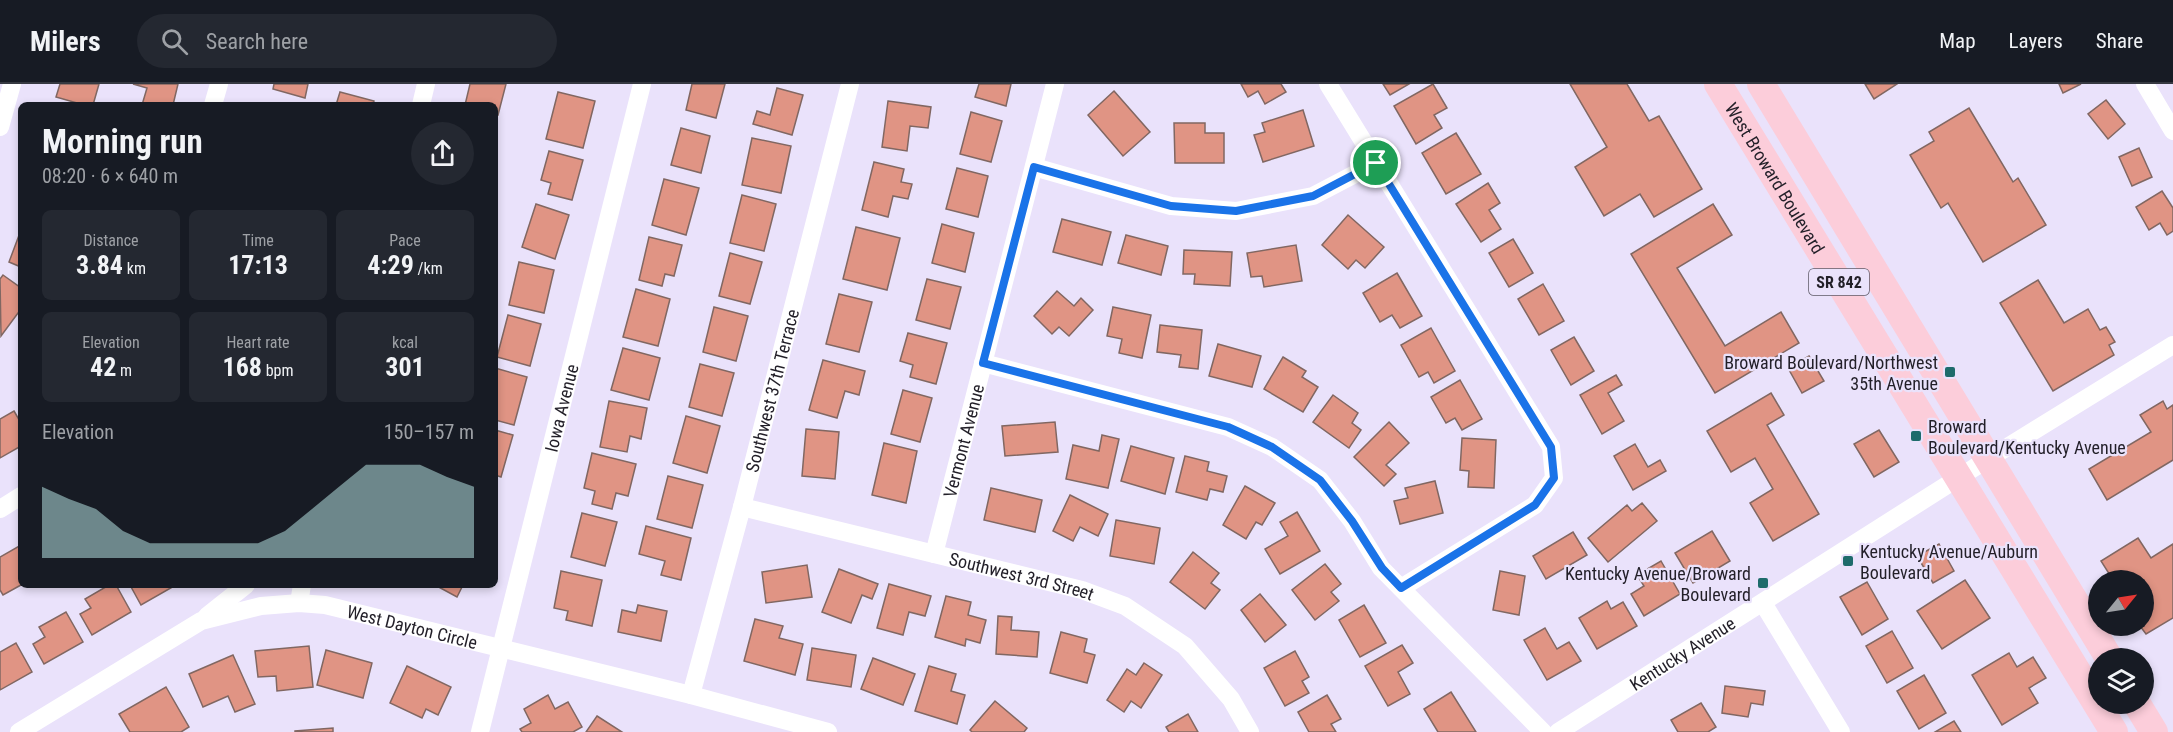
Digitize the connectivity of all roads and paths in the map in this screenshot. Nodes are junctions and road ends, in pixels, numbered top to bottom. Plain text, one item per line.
1 (12, 84) edge
2 (219, 84) edge
3 (426, 84) edge
4 (642, 84) edge
5 (850, 84) edge
6 (1055, 84) edge
7 (1328, 84) edge
8 (1718, 84) edge
9 (1761, 84) edge
10 (2145, 84) edge
11 (214, 102) edge
12 (422, 102) edge
13 (0, 128) edge
14 (2173, 131) edge
15 (1376, 163) junction
16 (1034, 167) junction
17 (2173, 345) edge
18 (983, 363) junction
19 (1988, 459) junction
20 (1959, 479) junction
21 (18, 498) edge
22 (742, 507) junction
23 (0, 509) edge
24 (934, 554) junction
25 (242, 588) edge
26 (302, 588) edge
27 (1401, 588) junction
28 (299, 603) junction
29 (1763, 603) junction
30 (201, 621) junction
31 (501, 648) junction
32 (2103, 648) edge
33 (691, 695) junction
34 (2143, 714) edge
35 (19, 732) edge
36 (480, 732) edge
37 (828, 732) edge
38 (1250, 732) edge
39 (1543, 732) edge
40 (1558, 732) edge
41 (1841, 732) edge
42 (2114, 732) edge
43 (2154, 732) edge

1 - 13 street
2 - 11 street
3 - 12 street
4 - 31 street, Iowa Avenue
5 - 22 street, Southwest 37th Terrace
6 - 16 street, Vermont Avenue
7 - 15 street
8 - 20 main road, West Broward Boulevard / SR 842
9 - 19 main road, West Broward Boulevard / SR 842
10 - 14 street
15 - 16 street
15 - 27 street
16 - 18 street, Vermont Avenue
17 - 19 street, Kentucky Avenue
18 - 24 street, Vermont Avenue
18 - 27 street
19 - 20 street, Kentucky Avenue
19 - 32 main road, West Broward Boulevard / SR 842
20 - 29 street, Kentucky Avenue
20 - 42 main road, West Broward Boulevard / SR 842
21 - 23 street
22 - 24 street, Southwest 3rd Street
22 - 33 street, Southwest 37th Terrace
24 - 38 street, Southwest 3rd Street
25 - 30 street
26 - 28 street
27 - 39 street
28 - 30 street, West Dayton Circle
28 - 31 street, West Dayton Circle
29 - 40 street, Kentucky Avenue
29 - 41 street
30 - 35 street, West Dayton Circle
31 - 33 street, West Dayton Circle
31 - 36 street, Iowa Avenue
33 - 37 street, West Dayton Circle
34 - 43 main road

